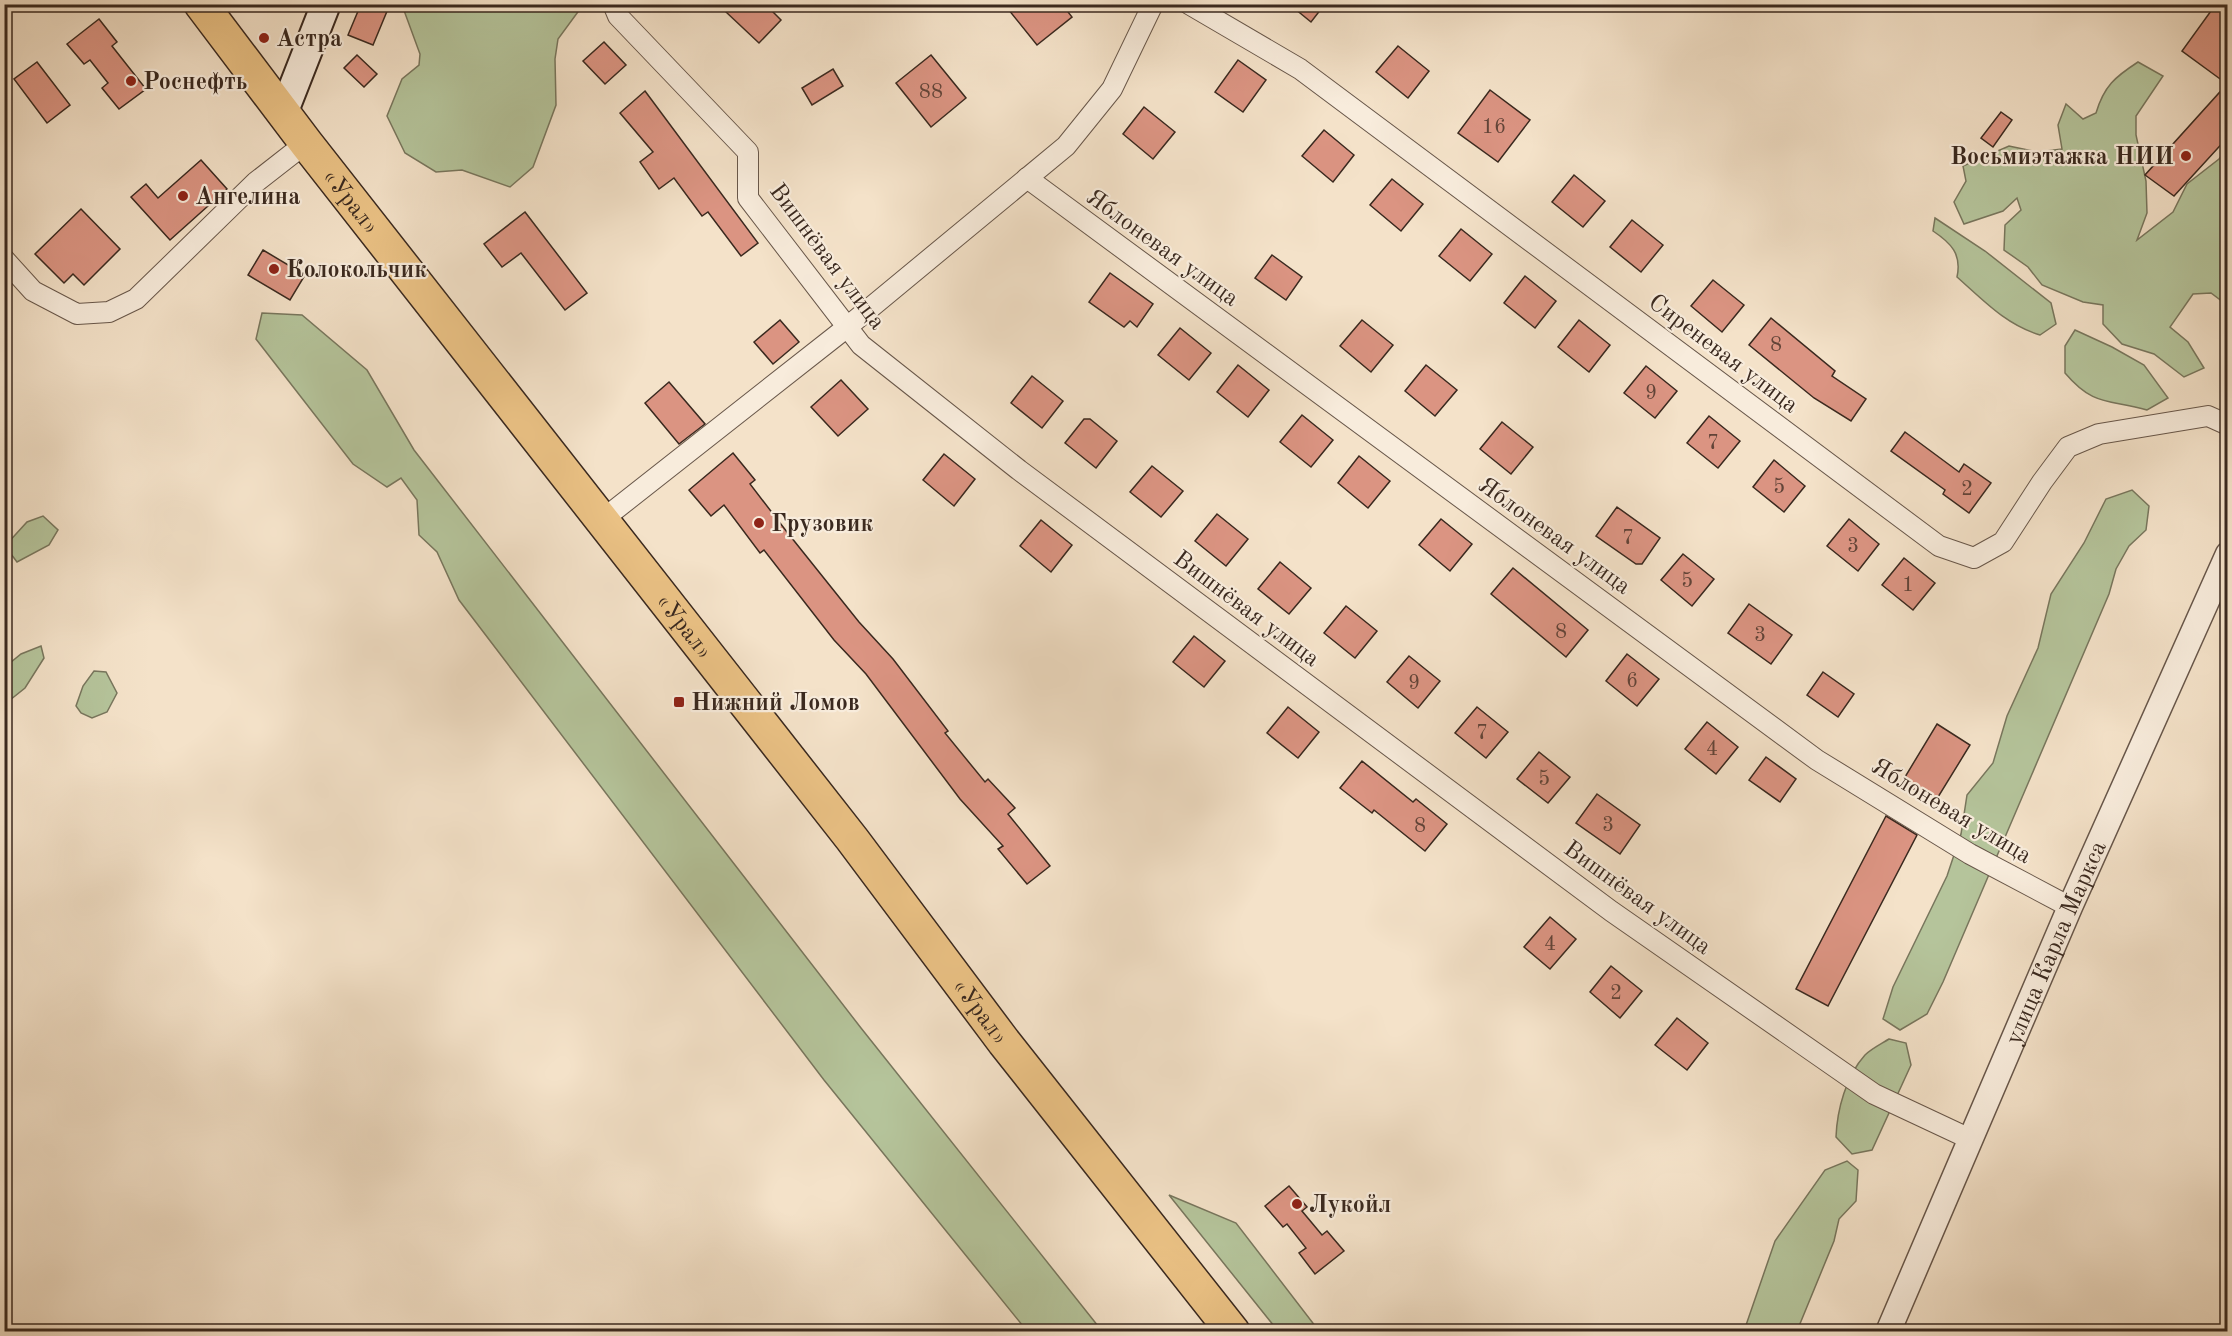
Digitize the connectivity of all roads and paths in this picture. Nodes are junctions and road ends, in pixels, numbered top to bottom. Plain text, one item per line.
1 (201, 4) edge
2 (326, 4) edge
3 (613, 4) edge
4 (1154, 4) edge
5 (1189, 4) edge
6 (284, 111) junction
7 (306, 143) junction
8 (1027, 178) junction
9 (4, 259) edge
10 (846, 328) junction
11 (2228, 425) edge
12 (602, 519) junction
13 (2228, 554) edge
14 (2070, 907) junction
15 (1970, 1139) junction
16 (1233, 1332) edge
17 (1888, 1332) edge

1 - 6 highway, «Урал»
2 - 6 main road
3 - 10 street, Вишнёвая улица
4 - 8 street
5 - 11 street, Сиреневая улица
6 - 7 highway, «Урал»
7 - 9 street
7 - 12 highway, «Урал»
8 - 10 street
8 - 14 street, Яблоневая улица
10 - 12 street
10 - 15 street, Вишнёвая улица
12 - 16 highway, «Урал»
13 - 14 street, улица Карла Маркса
14 - 15 street, улица Карла Маркса
15 - 17 street, улица Карла Маркса

